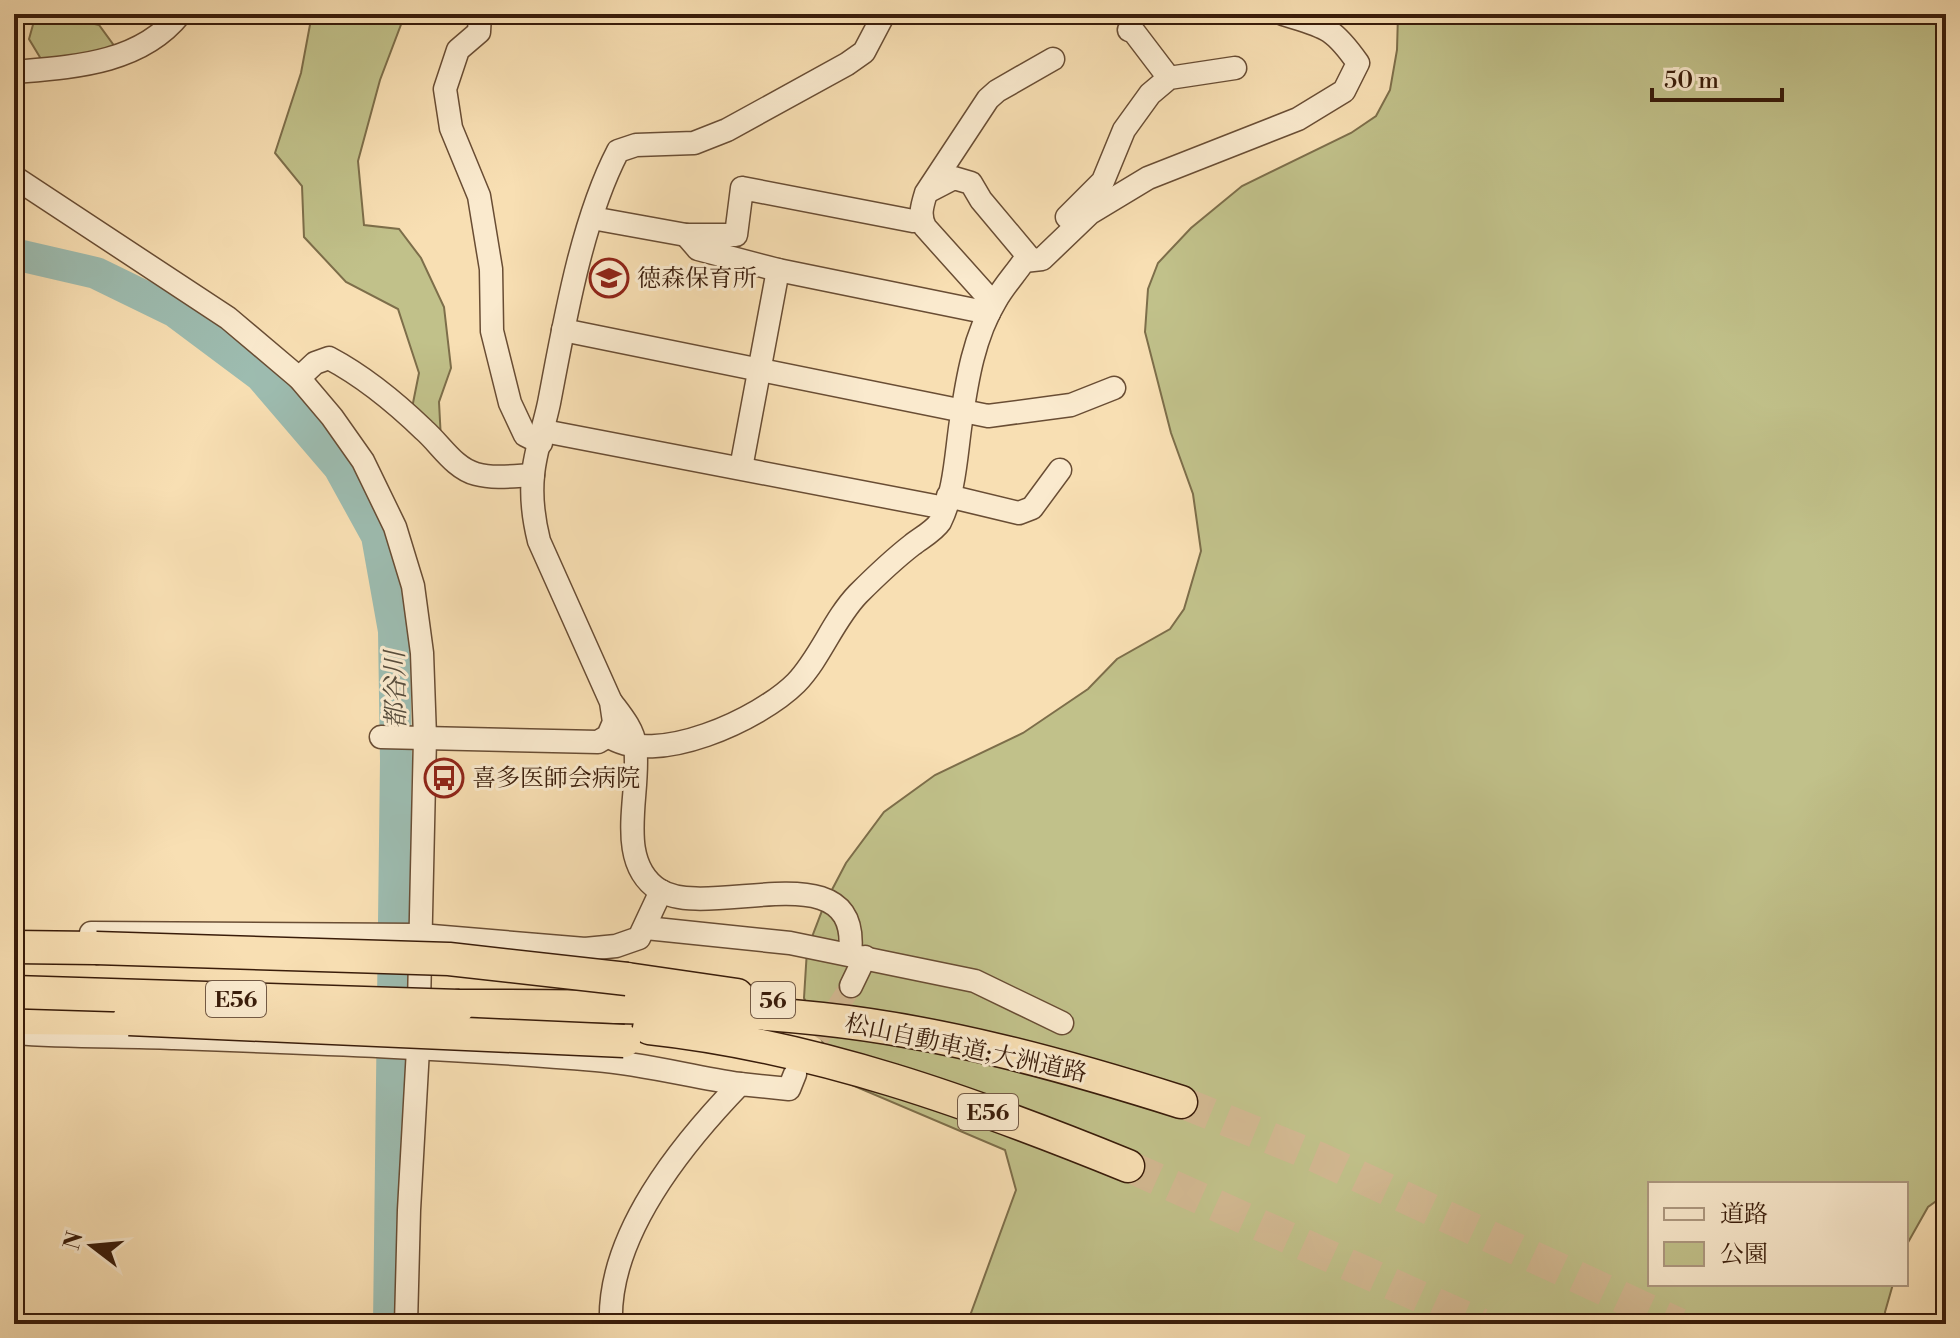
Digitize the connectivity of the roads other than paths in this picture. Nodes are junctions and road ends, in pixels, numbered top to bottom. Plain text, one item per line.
1 (180, 14) edge
2 (480, 14) edge
3 (884, 14) edge
4 (1283, 14) edge
5 (1129, 30) dead end
6 (1053, 59) dead end
7 (1235, 68) dead end
8 (14, 72) edge
9 (1169, 78) junction
10 (14, 177) edge
11 (926, 193) junction
12 (592, 218) junction
13 (921, 219) junction
14 (686, 235) junction
15 (1031, 258) junction
16 (778, 270) junction
17 (992, 306) junction
18 (563, 330) junction
19 (760, 368) junction
20 (299, 378) junction
21 (1114, 388) dead end
22 (962, 410) junction
23 (542, 437) junction
24 (741, 468) junction
25 (1060, 470) dead end
26 (533, 475) junction
27 (947, 502) junction
28 (611, 702) junction
29 (608, 736) junction
30 (381, 737) dead end
31 (418, 737) junction
32 (635, 745) junction
33 (661, 891) junction
34 (646, 928) junction
35 (14, 934) edge
36 (420, 935) junction
37 (14, 947) edge
38 (858, 955) junction
39 (851, 986) tunnel mouth
40 (14, 992) edge
41 (625, 1013) junction
42 (14, 1018) edge
43 (1062, 1023) dead end
44 (14, 1033) edge
45 (418, 1049) junction
46 (846, 1067) joint
47 (795, 1074) tunnel mouth
48 (740, 1084) junction
49 (1181, 1102) tunnel mouth
50 (1128, 1166) tunnel mouth
51 (406, 1324) edge
52 (611, 1324) edge

1 - 8 street
2 - 23 street
3 - 12 street
4 - 15 street
5 - 9 street
6 - 11 street
7 - 9 street
9 - 15 street
10 - 20 street
11 - 13 street
11 - 15 street
12 - 14 street
12 - 18 street
13 - 14 street
13 - 17 street
14 - 16 street
15 - 17 street
16 - 17 street
16 - 19 street
17 - 22 street
18 - 19 street
18 - 23 street
19 - 22 street
19 - 24 street
20 - 26 street
20 - 31 street
21 - 22 street
22 - 27 street
23 - 24 street
23 - 26 street
24 - 27 street
25 - 27 street
26 - 28 street
27 - 32 street
28 - 29 street
28 - 32 street
29 - 31 street
29 - 32 street
30 - 31 street
31 - 36 street
32 - 33 street
33 - 34 street
33 - 38 street
34 - 36 street
34 - 38 street
35 - 36 street
36 - 45 street
37 - 41 highway, bridge
38 - 39 street
38 - 43 street
40 - 41 highway, E56, bridge
41 - 42 highway, bridge
41 - 46 highway, 56
41 - 49 highway, 松山自動車道;大洲道路 / 56
44 - 45 street
45 - 48 street
45 - 51 street
46 - 50 highway, 松山自動車道;大洲道路 / E56
47 - 48 street
48 - 52 street

